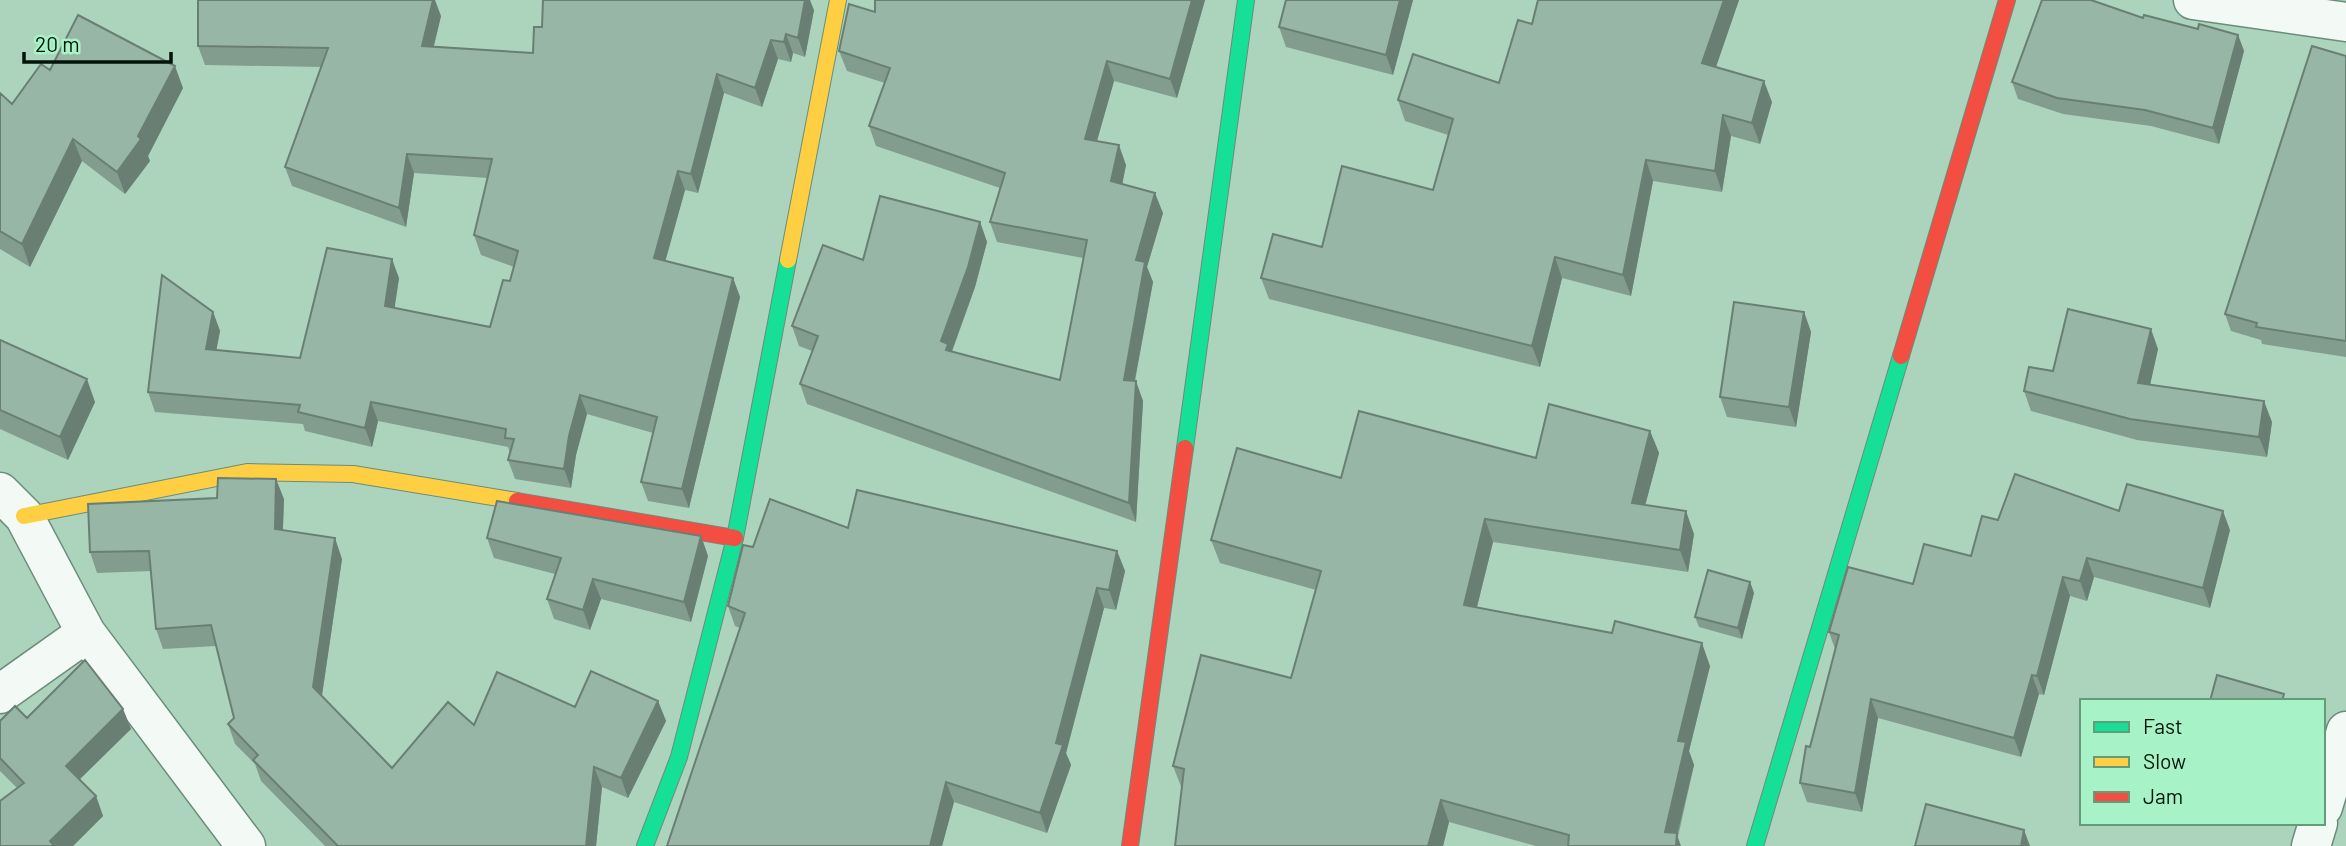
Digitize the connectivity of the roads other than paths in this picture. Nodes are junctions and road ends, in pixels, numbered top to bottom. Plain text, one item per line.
1 (838, 0) edge
2 (1245, 0) edge
3 (2007, 0) edge
4 (2193, 0) edge
5 (2346, 22) edge
6 (12, 504) edge
7 (735, 538) junction
8 (86, 633) junction
9 (0, 694) edge
10 (2346, 731) edge
11 (2325, 800) edge
12 (2317, 825) edge
13 (246, 846) edge
14 (645, 846) edge
15 (1130, 846) edge
16 (1755, 846) edge
17 (2311, 846) edge

1 - 7 street
2 - 15 street
3 - 16 street
4 - 5 street
6 - 7 street
6 - 8 street
7 - 14 street
8 - 9 street
8 - 13 street
10 - 11 street
12 - 17 street

